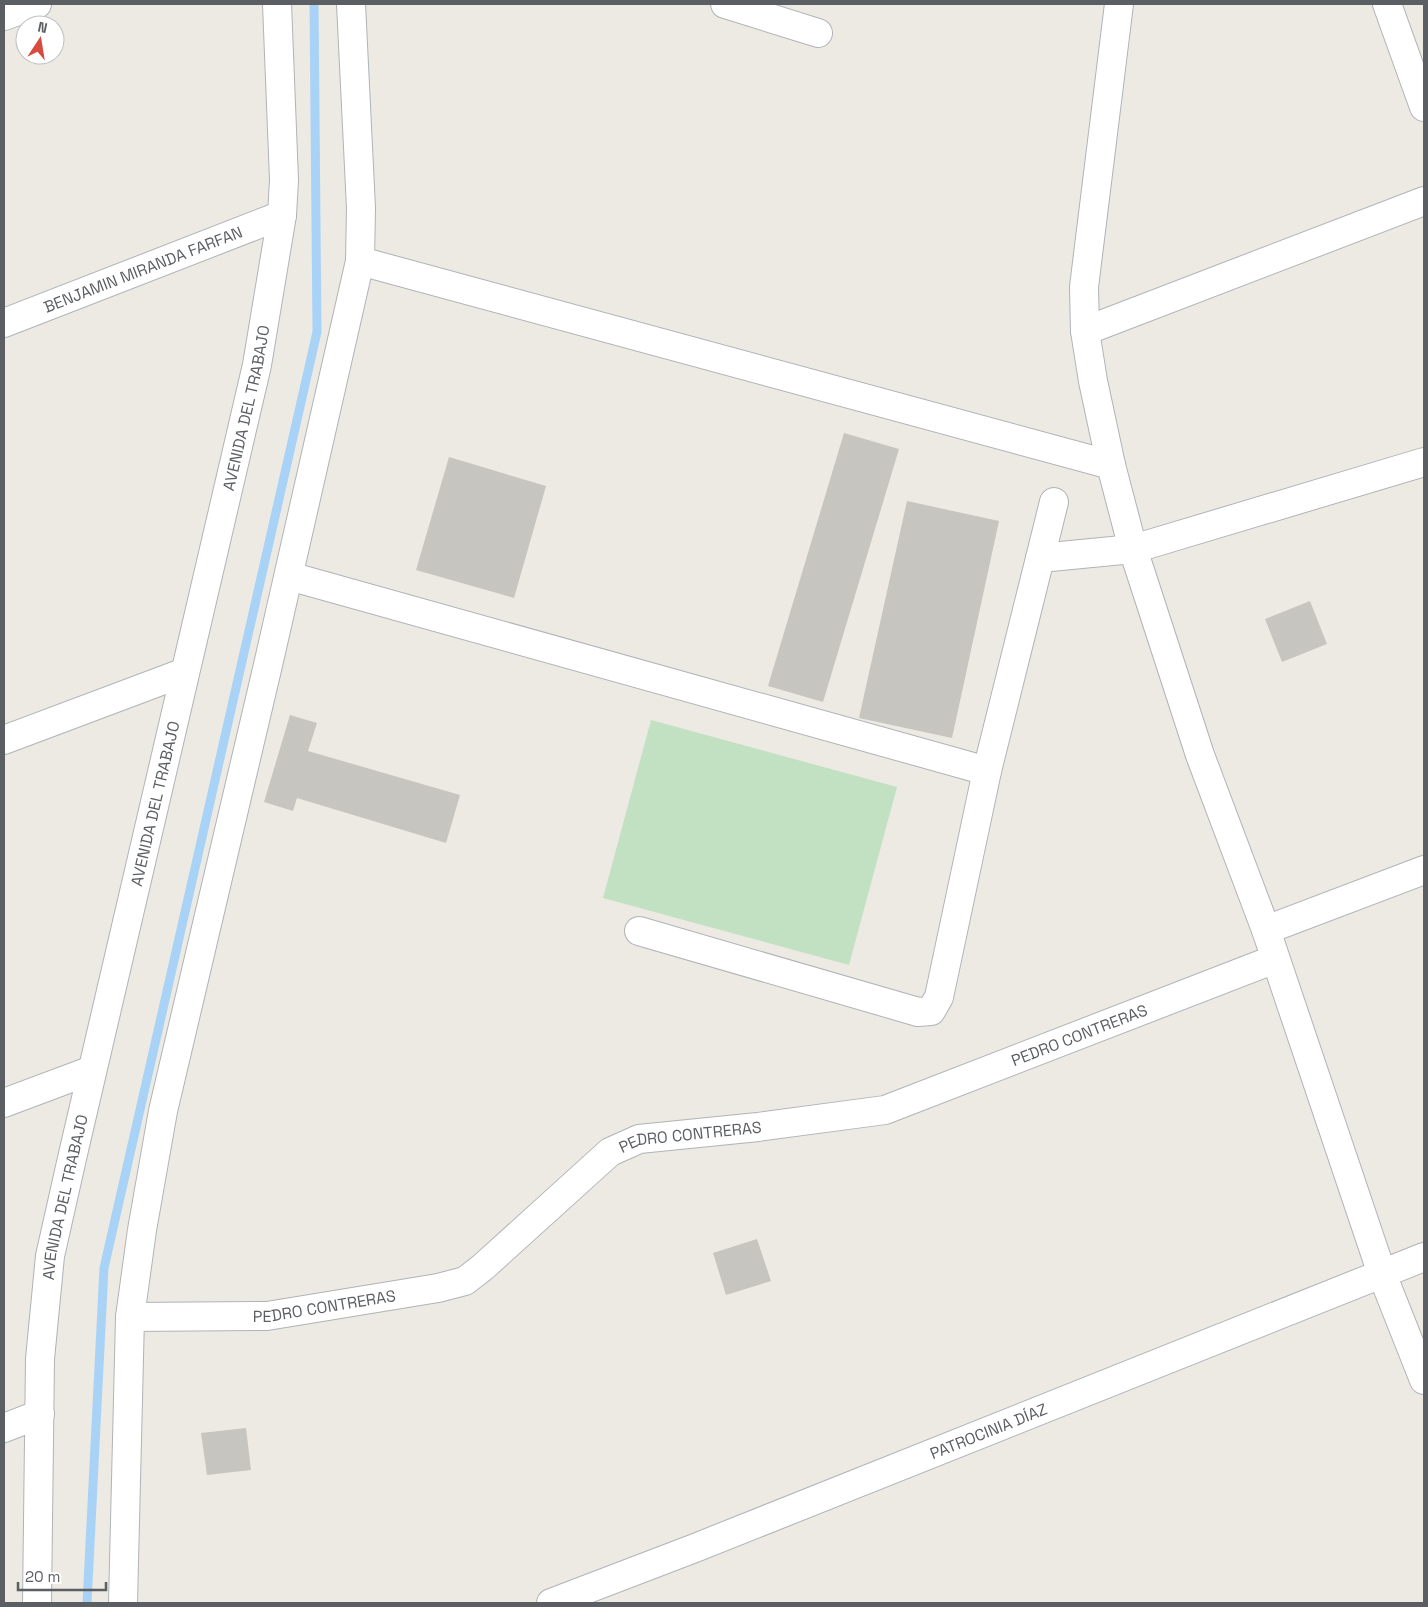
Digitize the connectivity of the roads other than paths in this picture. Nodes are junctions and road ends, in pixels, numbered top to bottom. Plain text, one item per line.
1 (37, 4) edge
2 (276, 4) edge
3 (351, 4) edge
4 (725, 4) edge
5 (1120, 4) edge
6 (1387, 4) edge
7 (4, 16) edge
8 (818, 33) dead end
9 (1424, 107) edge
10 (1424, 201) edge
11 (282, 215) junction
12 (360, 260) junction
13 (4, 322) edge
14 (1085, 331) junction
15 (1424, 462) edge
16 (1111, 465) junction
17 (1054, 502) dead end
18 (1133, 549) junction
19 (1040, 558) junction
20 (289, 576) junction
21 (185, 672) junction
22 (4, 740) edge
23 (987, 771) junction
24 (1424, 870) edge
25 (1266, 930) junction
26 (639, 931) dead end
27 (1275, 959) junction
28 (92, 1070) junction
29 (4, 1103) edge
30 (1424, 1257) edge
31 (1382, 1274) junction
32 (130, 1317) junction
33 (1424, 1380) edge
34 (40, 1414) junction
35 (4, 1428) edge
36 (31, 1601) edge
37 (123, 1603) edge
38 (551, 1603) edge

1 - 7 street
2 - 11 street, AVENIDA DEL TRABAJO
3 - 12 street
4 - 8 street
5 - 14 street
6 - 9 street
10 - 14 street
11 - 13 street, BENJAMIN MIRANDA FARFAN
11 - 21 street, AVENIDA DEL TRABAJO
12 - 16 street
12 - 20 street
14 - 16 street
15 - 18 street
16 - 18 street
17 - 19 street
18 - 19 street
18 - 25 street
19 - 23 street
20 - 23 street
20 - 32 street
21 - 22 street
21 - 28 street, AVENIDA DEL TRABAJO
23 - 26 street
24 - 25 street
25 - 27 street
27 - 31 street
27 - 32 street, PEDRO CONTRERAS
28 - 29 street
28 - 34 street, AVENIDA DEL TRABAJO
30 - 31 street, PATROCINIA DÍAZ
31 - 33 street
31 - 38 street, PATROCINIA DÍAZ
32 - 37 street
34 - 35 street
34 - 36 street, AVENIDA DEL TRABAJO

